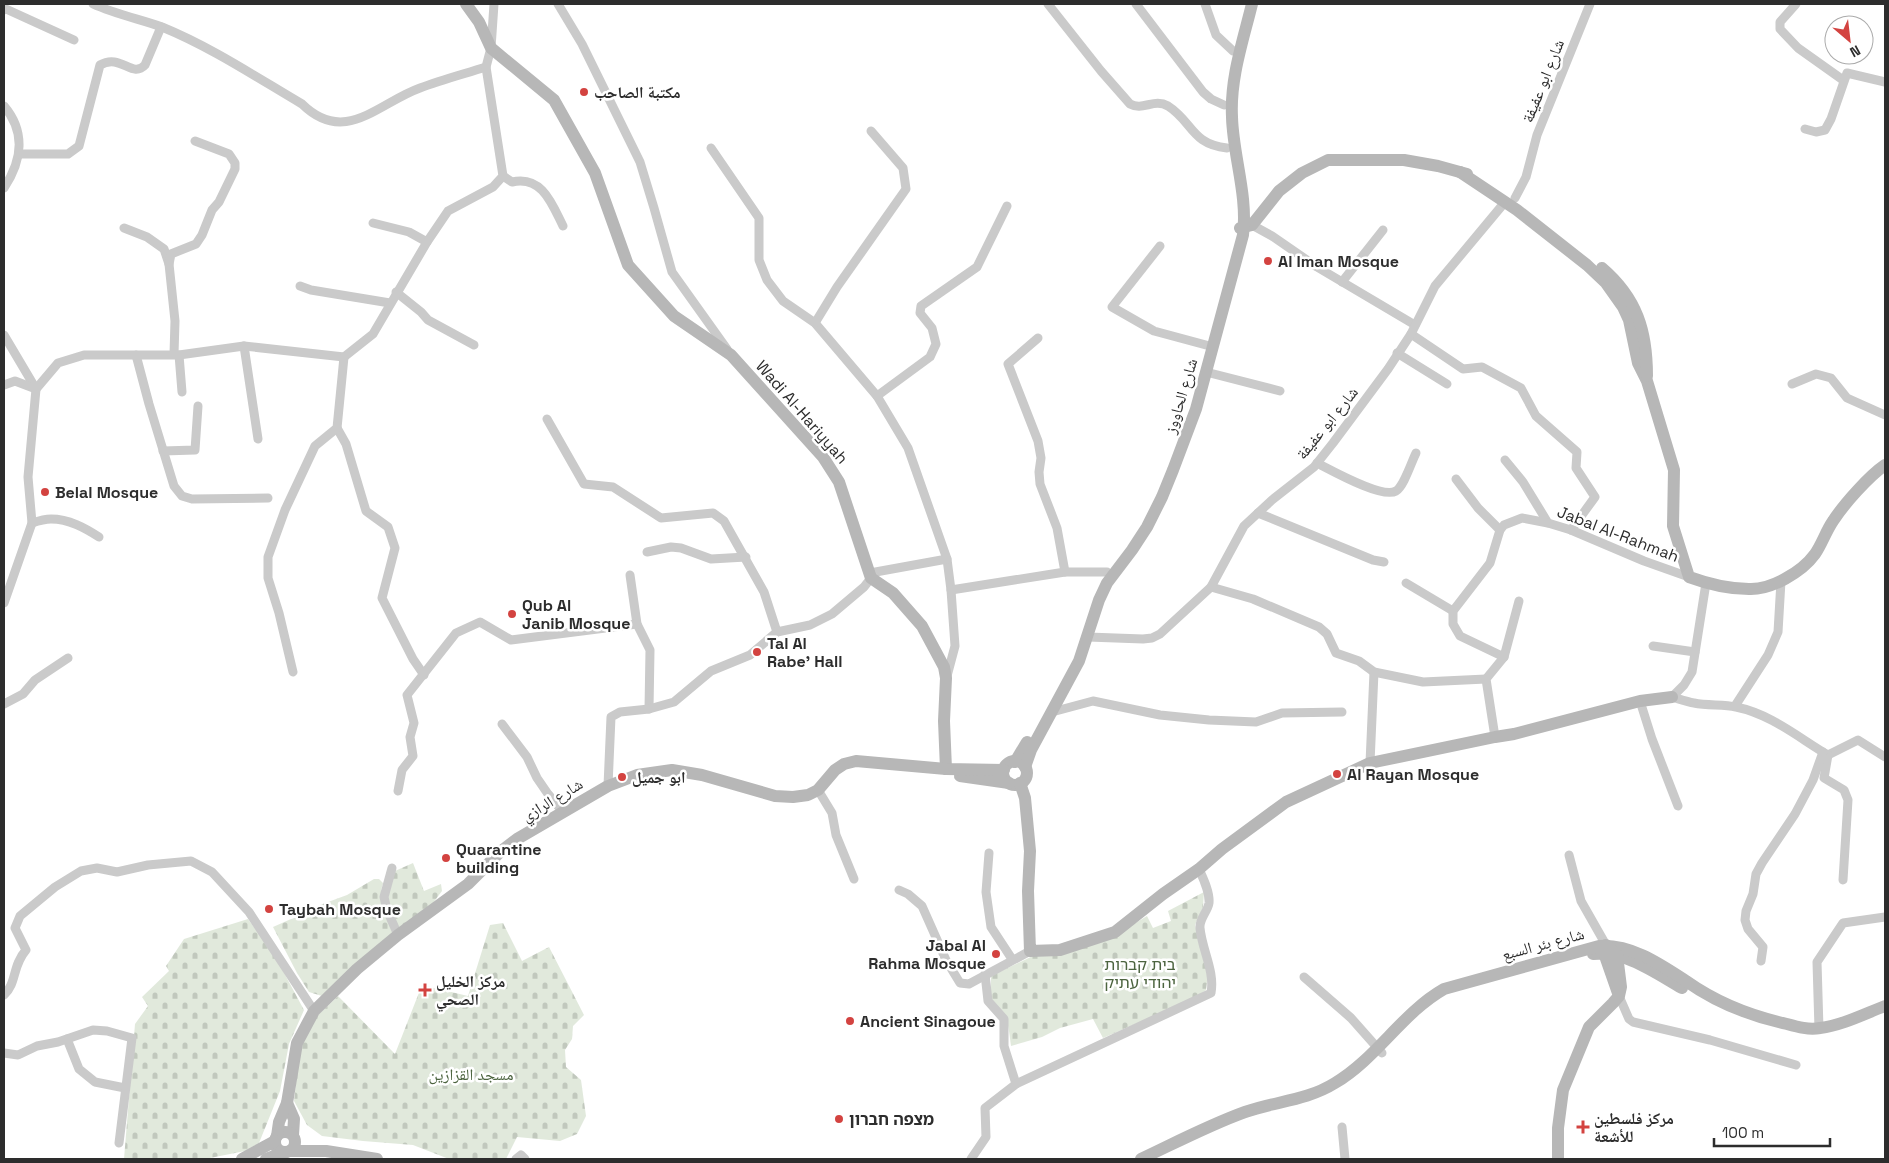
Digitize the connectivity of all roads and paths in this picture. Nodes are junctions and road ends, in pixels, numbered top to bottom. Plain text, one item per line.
1 (93, 4) edge
2 (466, 4) edge
3 (494, 4) edge
4 (558, 4) edge
5 (1048, 4) edge
6 (1136, 4) edge
7 (1205, 4) edge
8 (1244, 4) edge
9 (1252, 4) edge
10 (1590, 4) edge
11 (1796, 4) edge
12 (4, 10) edge
13 (161, 27) junction
14 (74, 40) dead end
15 (491, 48) junction
16 (1233, 51) junction
17 (486, 67) junction
18 (1843, 80) junction
19 (1885, 82) edge
20 (1224, 105) junction
21 (4, 106) edge
22 (1806, 129) dead end
23 (871, 131) dead end
24 (195, 141) dead end
25 (711, 148) dead end
26 (1227, 148) junction
27 (19, 154) junction
28 (503, 176) junction
29 (4, 188) edge
30 (1510, 200) junction
31 (1007, 206) dead end
32 (373, 223) dead end
33 (563, 226) dead end
34 (1244, 227) junction
35 (124, 228) dead end
36 (1383, 230) dead end
37 (427, 242) junction
38 (1160, 246) dead end
39 (169, 264) junction
40 (1342, 282) junction
41 (300, 286) dead end
42 (396, 292) junction
43 (390, 303) junction
44 (815, 323) junction
45 (1413, 330) junction
46 (4, 335) edge
47 (1038, 338) dead end
48 (474, 345) dead end
49 (1206, 345) junction
50 (244, 346) junction
51 (1397, 353) junction
52 (176, 354) junction
53 (136, 355) junction
54 (731, 355) junction
55 (344, 357) junction
56 (1206, 372) junction
57 (1448, 384) dead end
58 (1792, 384) dead end
59 (4, 385) edge
60 (36, 389) junction
61 (1280, 390) dead end
62 (182, 392) dead end
63 (877, 396) junction
64 (198, 406) dead end
65 (1885, 415) edge
66 (547, 420) dead end
67 (336, 428) junction
68 (258, 439) dead end
69 (163, 451) junction
70 (1416, 454) dead end
71 (1505, 460) dead end
72 (1317, 463) junction
73 (1885, 465) edge
74 (1456, 479) dead end
75 (268, 498) dead end
76 (1258, 513) junction
77 (32, 523) junction
78 (1548, 523) junction
79 (1500, 530) junction
80 (1571, 530) junction
81 (99, 537) dead end
82 (647, 552) dead end
83 (746, 557) junction
84 (947, 559) junction
85 (1384, 562) dead end
86 (1065, 572) junction
87 (1106, 572) junction
88 (630, 575) dead end
89 (870, 575) junction
90 (1689, 577) junction
91 (1781, 581) junction
92 (1406, 583) dead end
93 (1706, 583) junction
94 (1211, 587) junction
95 (951, 590) junction
96 (1519, 601) dead end
97 (4, 603) edge
98 (1453, 610) junction
99 (637, 624) junction
100 (777, 632) junction
101 (1088, 637) junction
102 (1653, 646) dead end
103 (1696, 652) junction
104 (1504, 657) junction
105 (68, 658) dead end
106 (293, 672) dead end
107 (1374, 672) junction
108 (424, 675) junction
109 (946, 678) junction
110 (1486, 679) junction
111 (1672, 697) junction
112 (1640, 701) junction
113 (4, 704) edge
114 (1735, 706) junction
115 (649, 709) junction
116 (1052, 712) junction
117 (1342, 712) dead end
118 (502, 724) dead end
119 (1495, 737) junction
120 (1825, 753) junction
121 (1885, 757) edge
122 (1370, 763) junction
123 (1020, 764) junction
124 (946, 770) junction
125 (1004, 770) junction
126 (1015, 783) junction
127 (608, 786) junction
128 (818, 790) junction
129 (398, 791) dead end
130 (1678, 806) dead end
131 (563, 812) junction
132 (989, 852) dead end
133 (1570, 855) dead end
134 (392, 868) dead end
135 (1199, 869) junction
136 (854, 879) dead end
137 (1843, 880) dead end
138 (899, 890) dead end
139 (1885, 917) edge
140 (398, 935) junction
141 (1030, 951) junction
142 (1609, 951) junction
143 (1012, 959) junction
144 (1761, 960) dead end
145 (1651, 970) junction
146 (985, 974) junction
147 (1304, 977) dead end
148 (1620, 991) junction
149 (4, 995) edge
150 (1885, 1006) edge
151 (314, 1011) junction
152 (1885, 1014) edge
153 (1819, 1029) junction
154 (67, 1039) junction
155 (1380, 1051) junction
156 (4, 1053) edge
157 (1796, 1065) dead end
158 (1016, 1084) junction
159 (125, 1088) junction
160 (287, 1103) junction
161 (1342, 1127) dead end
162 (294, 1136) junction
163 (276, 1139) junction
164 (119, 1143) dead end
165 (288, 1151) junction
166 (326, 1151) junction
167 (242, 1159) edge
168 (266, 1159) edge
169 (377, 1159) edge
170 (516, 1159) edge
171 (525, 1159) edge
172 (971, 1159) edge
173 (1141, 1159) edge
174 (1345, 1159) edge
175 (1558, 1159) edge

1 - 13 street
2 - 15 main road
3 - 15 street
4 - 54 street
5 - 26 street
6 - 20 street
7 - 16 street
8 - 16 main road
9 - 34 main road, شارع الحاووز
10 - 30 street, شارع ابو عفيفة
11 - 18 street
12 - 14 street
13 - 17 street
13 - 27 street
15 - 17 street
15 - 54 main road, Wadi Al-Hariyyah
16 - 20 main road
17 - 28 street
18 - 19 street
18 - 22 street
20 - 26 main road
21 - 27 street
23 - 44 street
24 - 39 street
25 - 44 street
26 - 34 main road
27 - 29 street
28 - 33 street
28 - 37 street
30 - 34 main road
30 - 45 street, شارع ابو عفيفة
30 - 90 main road
31 - 63 street
32 - 37 street
34 - 40 street
34 - 49 main road
34 - 56 main road, شارع الحاووز
35 - 39 street
36 - 40 street
37 - 42 street
38 - 49 street
39 - 52 street
40 - 45 street
41 - 43 street
42 - 43 street
42 - 48 street
43 - 55 street
44 - 63 street
45 - 51 street, شارع ابو عفيفة
45 - 80 street
46 - 60 street
47 - 86 street
49 - 87 main road
50 - 52 street
50 - 55 street
50 - 68 street
51 - 57 street
51 - 72 street, شارع ابو عفيفة
52 - 53 street
52 - 62 street
53 - 60 street
53 - 69 street
54 - 89 main road, Wadi Al-Hariyyah
55 - 67 street
56 - 61 street
56 - 101 main road, شارع الحاووز
58 - 65 street
59 - 60 street
60 - 77 street
63 - 84 street
64 - 69 street
66 - 83 street
67 - 106 street
67 - 108 street
69 - 75 street
70 - 72 street
71 - 78 street
72 - 76 street, شارع ابو عفيفة
73 - 91 main road
74 - 79 street
76 - 85 street
76 - 94 street, شارع ابو عفيفة
77 - 81 street
77 - 97 street
78 - 79 street, Jabal Al-Rahmah
78 - 80 street, Jabal Al-Rahmah
79 - 98 street
80 - 90 street, Jabal Al-Rahmah
82 - 83 street
83 - 100 street
84 - 89 street
84 - 95 street
86 - 87 street
86 - 95 street
87 - 123 main road
88 - 99 street
89 - 100 street
89 - 109 main road
90 - 93 main road
91 - 93 main road
91 - 114 street
92 - 98 street
93 - 103 street
94 - 101 street, شارع ابو عفيفة
94 - 107 street
95 - 109 street
96 - 104 street
98 - 104 street
99 - 108 street
99 - 115 street
100 - 115 street
101 - 116 main road, شارع الحاووز
102 - 103 street
103 - 111 street
104 - 110 street
105 - 113 street
107 - 110 street
107 - 122 street
108 - 129 street
109 - 124 main road
110 - 119 street
111 - 112 main road
111 - 114 street
112 - 119 main road
112 - 130 street
114 - 120 street
115 - 127 street
116 - 117 street
116 - 123 main road, شارع الحاووز
118 - 131 street
119 - 122 main road
120 - 121 street
120 - 137 street
120 - 144 street
122 - 135 main road
123 - 125 main road
123 - 126 main road
124 - 125 main road
124 - 126 main road
124 - 128 main road
125 - 126 main road
126 - 141 main road
127 - 128 main road, شارع الرازي
127 - 131 main road, شارع الرازي
128 - 136 street
131 - 140 main road, شارع الرازي
132 - 143 street
133 - 142 street
134 - 140 street
135 - 141 main road
135 - 158 street
138 - 146 street
139 - 153 street
140 - 151 main road, شارع الرازي
141 - 143 street
142 - 145 main road
142 - 148 main road
142 - 153 main road, شارع بئر السبع
142 - 155 main road, شارع بئر السبع
143 - 146 street
145 - 148 main road
145 - 152 main road
146 - 158 street
147 - 155 street
148 - 157 street
148 - 175 main road
149 - 151 street
150 - 153 main road, شارع بئر السبع
151 - 160 main road, شارع الرازي
154 - 156 street
154 - 159 street
154 - 159 street
155 - 173 main road, شارع بئر السبع
158 - 172 street
159 - 164 street
160 - 162 main road, شارع الرازي
160 - 163 main road, شارع الرازي
161 - 174 street
162 - 163 main road
162 - 165 main road
162 - 166 main road
163 - 165 main road
163 - 167 main road
165 - 166 main road
165 - 168 main road
166 - 169 main road
170 - 171 street

